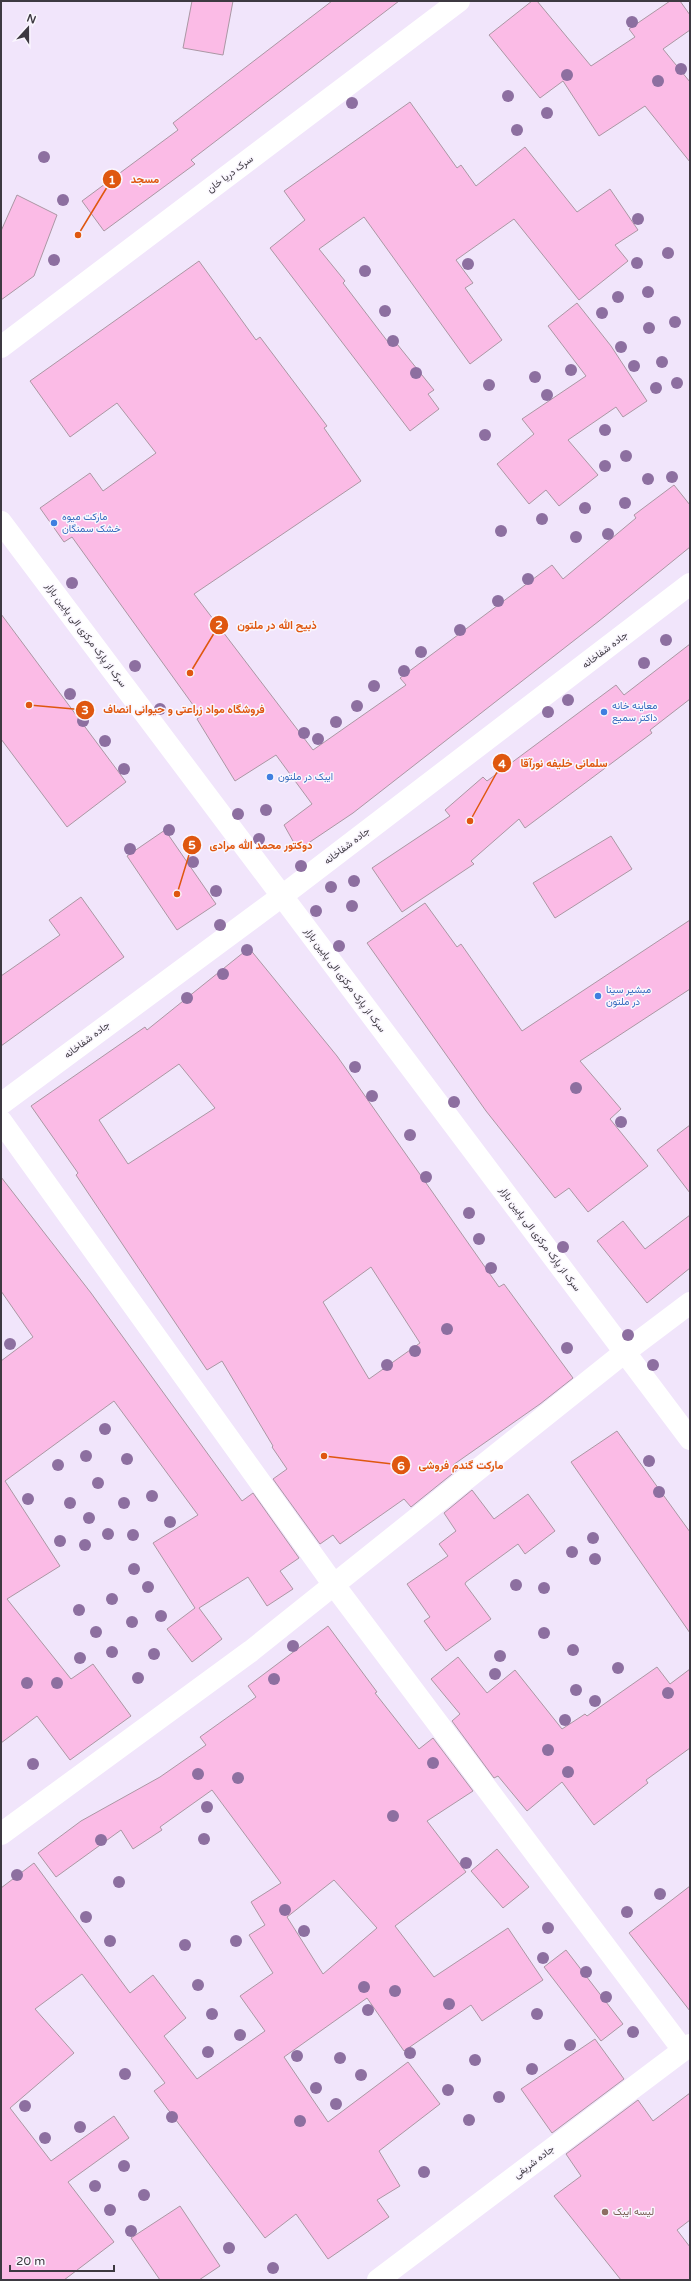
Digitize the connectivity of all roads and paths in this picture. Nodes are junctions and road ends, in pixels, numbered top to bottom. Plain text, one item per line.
1 (459, 1) edge
2 (1, 347) edge
3 (1, 522) edge
4 (690, 584) edge
5 (282, 896) junction
6 (1, 1104) edge
7 (1, 1121) edge
8 (690, 1303) edge
9 (625, 1352) junction
10 (690, 1438) edge
11 (334, 1585) junction
12 (1, 1834) edge
13 (687, 2047) edge
14 (378, 2280) edge

1 - 2 street, سرک دریا خان
3 - 5 street, سرک از پارک مرکزی الی پایین بازار
4 - 5 street, جاده شفاخانه
5 - 6 street, جاده شفاخانه
5 - 9 street, سرک از پارک مرکزی الی پایین بازار
7 - 11 street
8 - 9 street
9 - 10 street, سرک از پارک مرکزی الی پایین بازار
9 - 11 street
11 - 12 street
11 - 13 street
13 - 14 street, جاده شریفی

